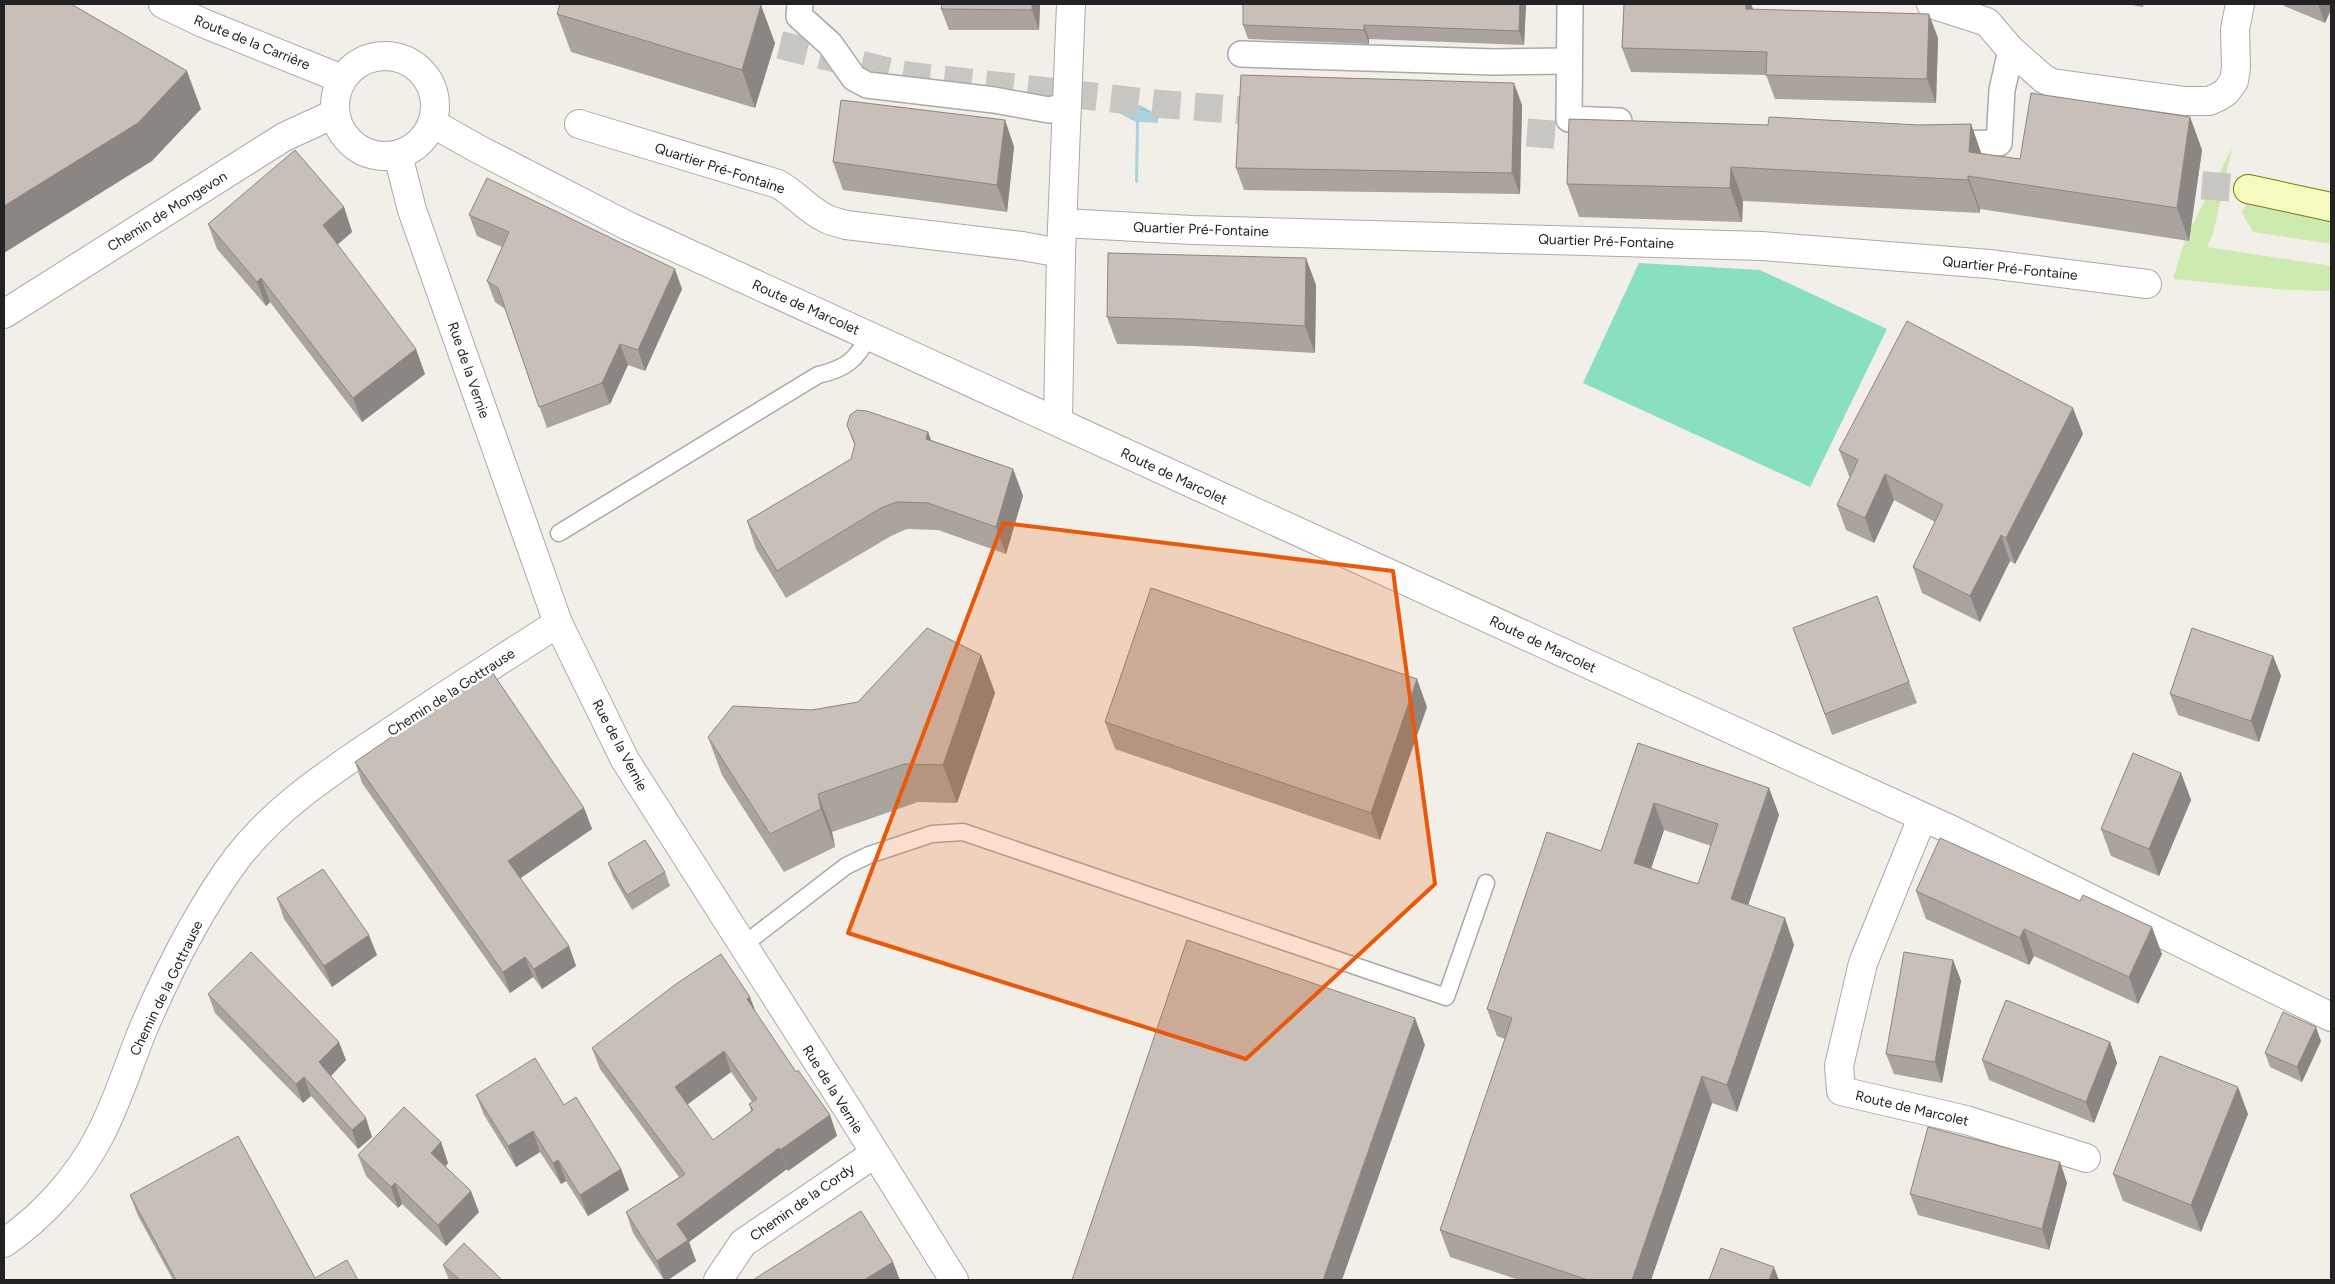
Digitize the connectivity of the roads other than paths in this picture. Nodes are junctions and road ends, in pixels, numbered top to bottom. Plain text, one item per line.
1 (163, 4) edge
2 (800, 4) edge
3 (1071, 4) edge
4 (1570, 4) edge
5 (1931, 4) edge
6 (2238, 17) edge
7 (2012, 50) junction
8 (1241, 54) dead end
9 (1569, 60) junction
10 (342, 79) junction
11 (1066, 106) junction
12 (334, 114) junction
13 (1645, 122) edge
14 (432, 123) junction
15 (579, 124) dead end
16 (1923, 143) edge
17 (398, 155) junction
18 (2248, 189) tunnel mouth
19 (2331, 207) edge
20 (1062, 223) junction
21 (1061, 253) junction
22 (2147, 284) dead end
23 (4, 314) edge
24 (869, 335) junction
25 (1058, 421) junction
26 (559, 533) dead end
27 (558, 623) junction
28 (1922, 818) junction
29 (1486, 883) dead end
30 (742, 946) junction
31 (2331, 1016) edge
32 (874, 1154) junction
33 (2086, 1158) dead end
34 (4, 1243) edge
35 (718, 1280) edge
36 (954, 1280) edge

1 - 10 street, Route de la Carrière
2 - 11 street
3 - 11 street
4 - 9 street
5 - 7 street
6 - 7 street
7 - 16 street
8 - 9 street
9 - 13 street
10 - 12 street
10 - 14 street
11 - 20 street
12 - 17 street
12 - 23 street, Chemin de Mongevon
14 - 17 street
14 - 24 street, Route de Marcolet
15 - 21 street, Quartier Pré-Fontaine
17 - 27 street, Rue de la Vernie
18 - 19 main road
20 - 21 street
20 - 22 street, Quartier Pré-Fontaine
21 - 25 street
24 - 25 street, Route de Marcolet
24 - 26 lane
25 - 28 street, Route de Marcolet
27 - 30 street, Rue de la Vernie
27 - 34 street, Chemin de la Gottrause
28 - 31 street, Route de Marcolet
28 - 33 street, Route de Marcolet
29 - 30 lane
30 - 32 street, Rue de la Vernie
32 - 35 street, Chemin de la Cordy
32 - 36 street, Rue de la Vernie

